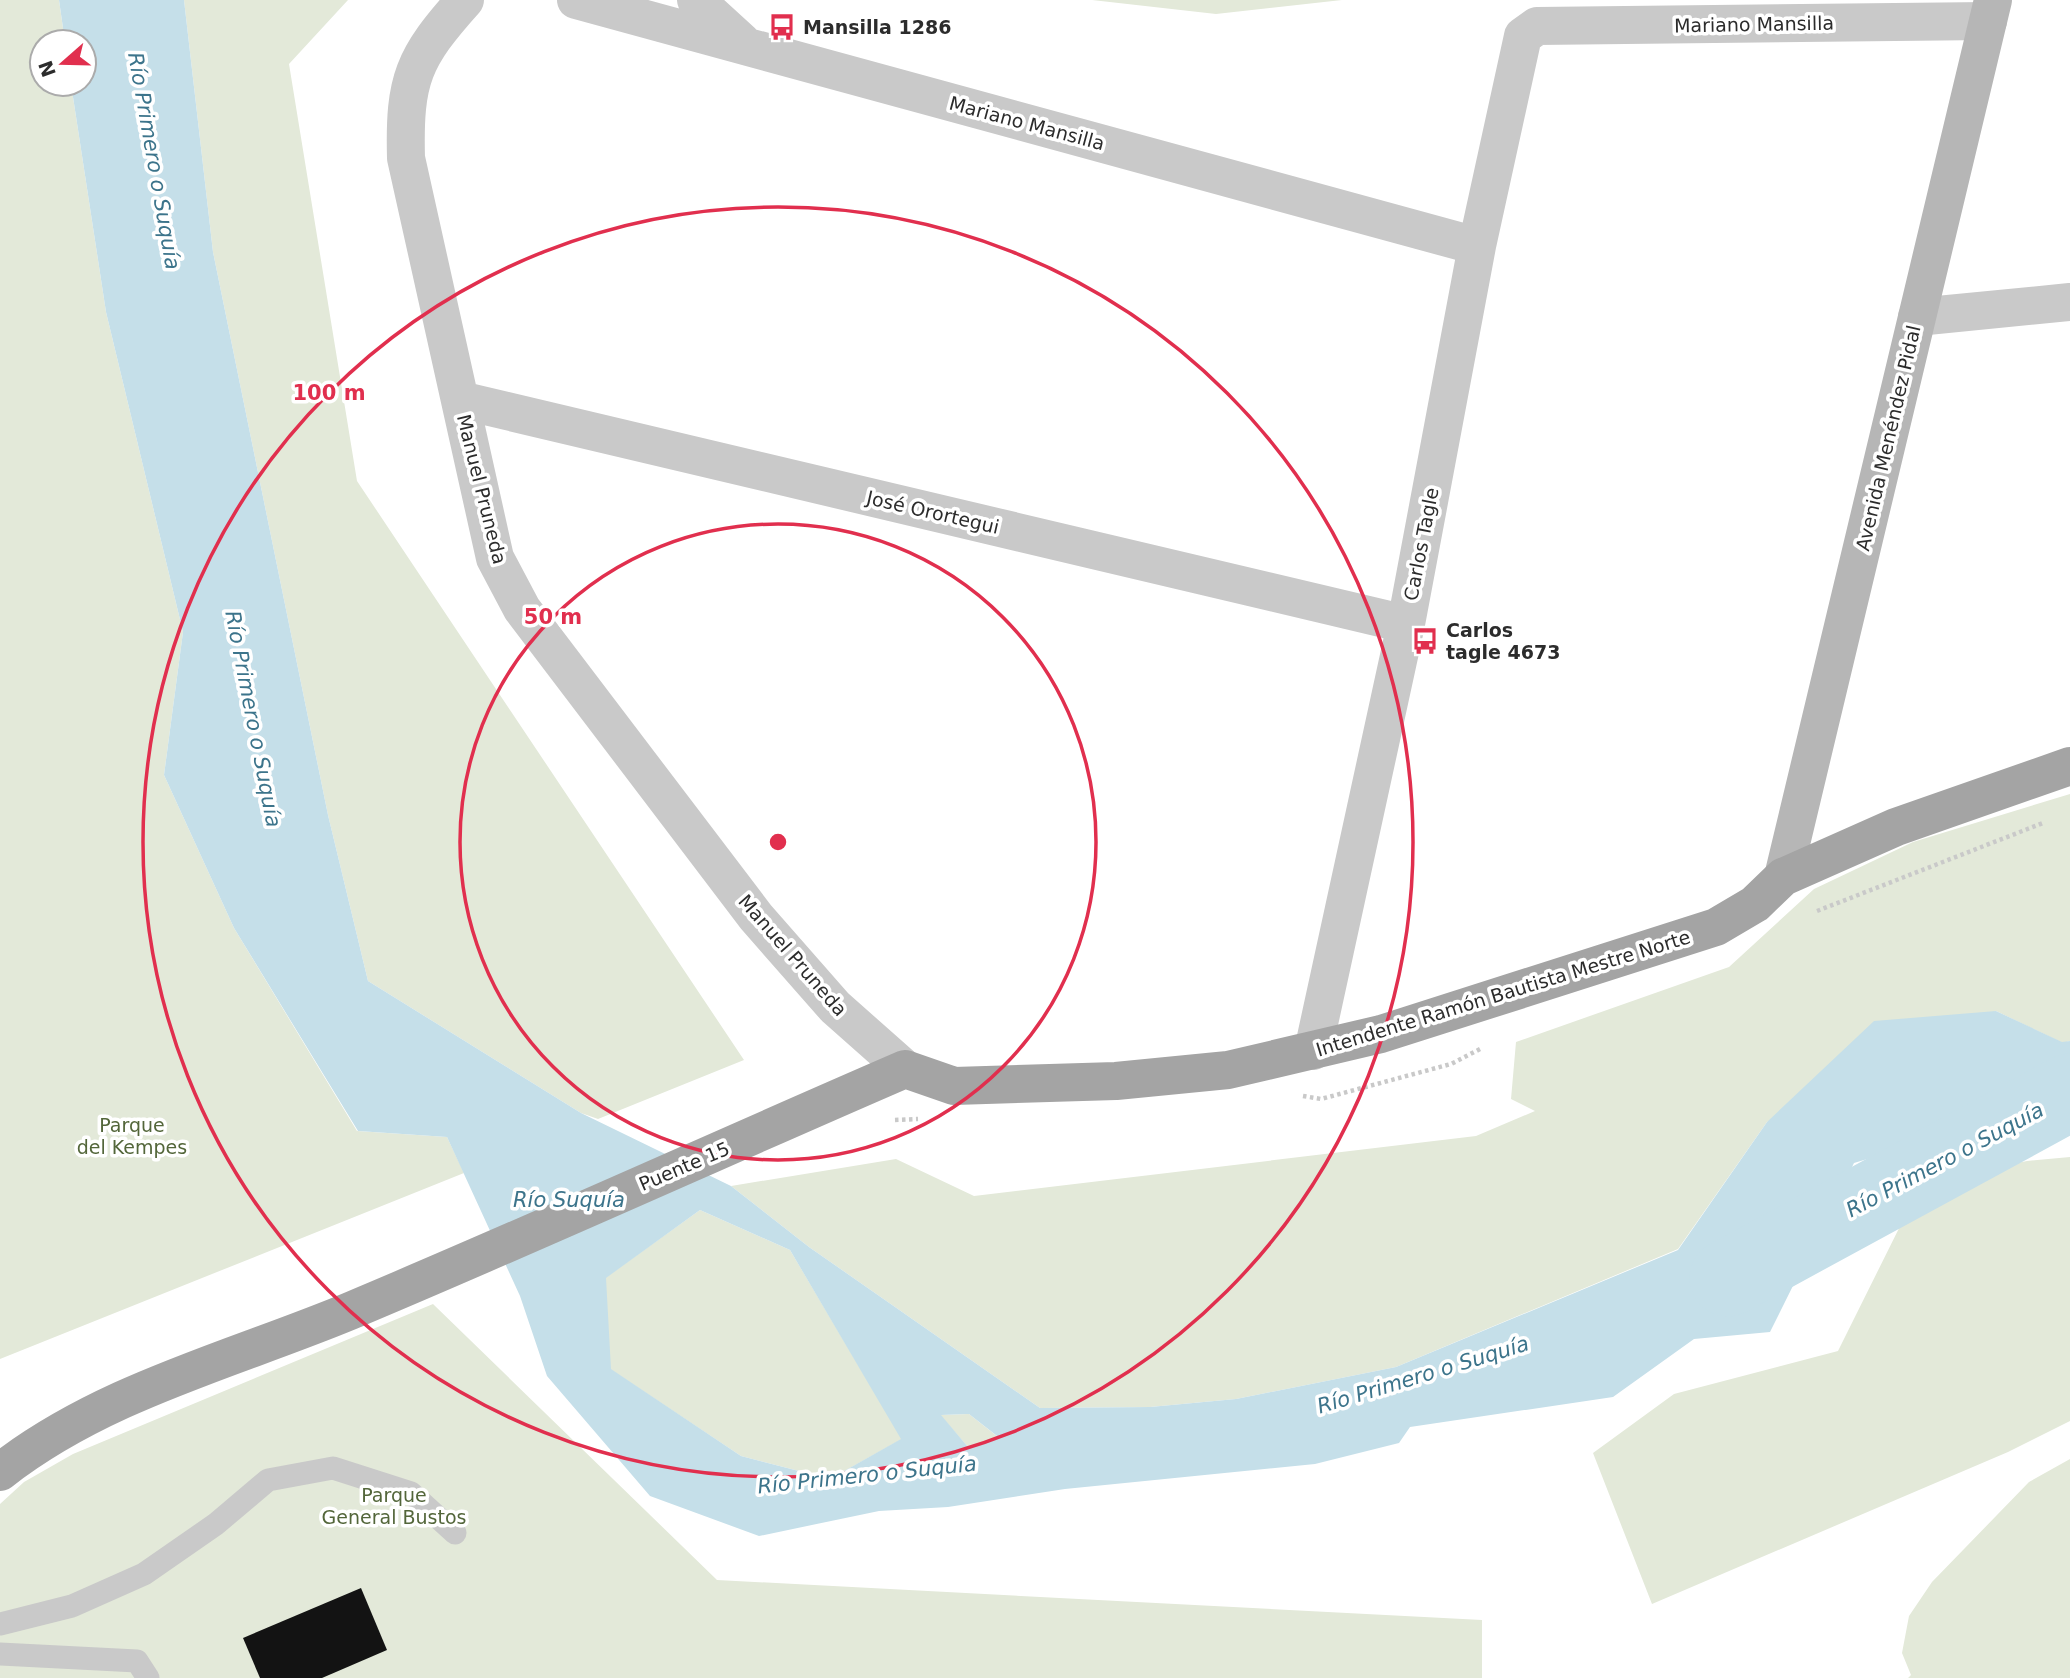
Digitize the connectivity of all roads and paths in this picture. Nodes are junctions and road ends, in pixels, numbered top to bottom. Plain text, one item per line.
1 (465, 0) edge
2 (576, 0) edge
3 (696, 0) edge
4 (1991, 10) edge
5 (1523, 36) joint
6 (746, 45) junction
7 (1477, 246) junction
8 (2070, 302) edge
9 (1917, 317) junction
10 (460, 400) junction
11 (1406, 624) junction
12 (2070, 766) edge
13 (1783, 877) junction
14 (1313, 1051) junction
15 (905, 1069) junction
16 (0, 1472) edge
17 (455, 1533) dead end
18 (0, 1624) edge
19 (0, 1654) edge
20 (148, 1678) edge

1 - 10 street, Manuel Pruneda
2 - 6 street, Mariano Mansilla
3 - 6 street
4 - 5 street, Mariano Mansilla
4 - 9 main road, Avenida Menéndez Pidal
5 - 7 street, Carlos Tagle
6 - 7 street, Mariano Mansilla
7 - 11 street, Carlos Tagle
8 - 9 street
9 - 13 main road, Avenida Menéndez Pidal
10 - 11 street, José Orortegui
10 - 15 street, Manuel Pruneda
11 - 14 street, Carlos Tagle
12 - 13 main road, Intendente Ramón Bautista Mestre Norte
13 - 14 main road, Intendente Ramón Bautista Mestre Norte
14 - 15 main road, Intendente Ramón Bautista Mestre Norte
15 - 16 main road, Puente 15
17 - 18 lane
19 - 20 lane

